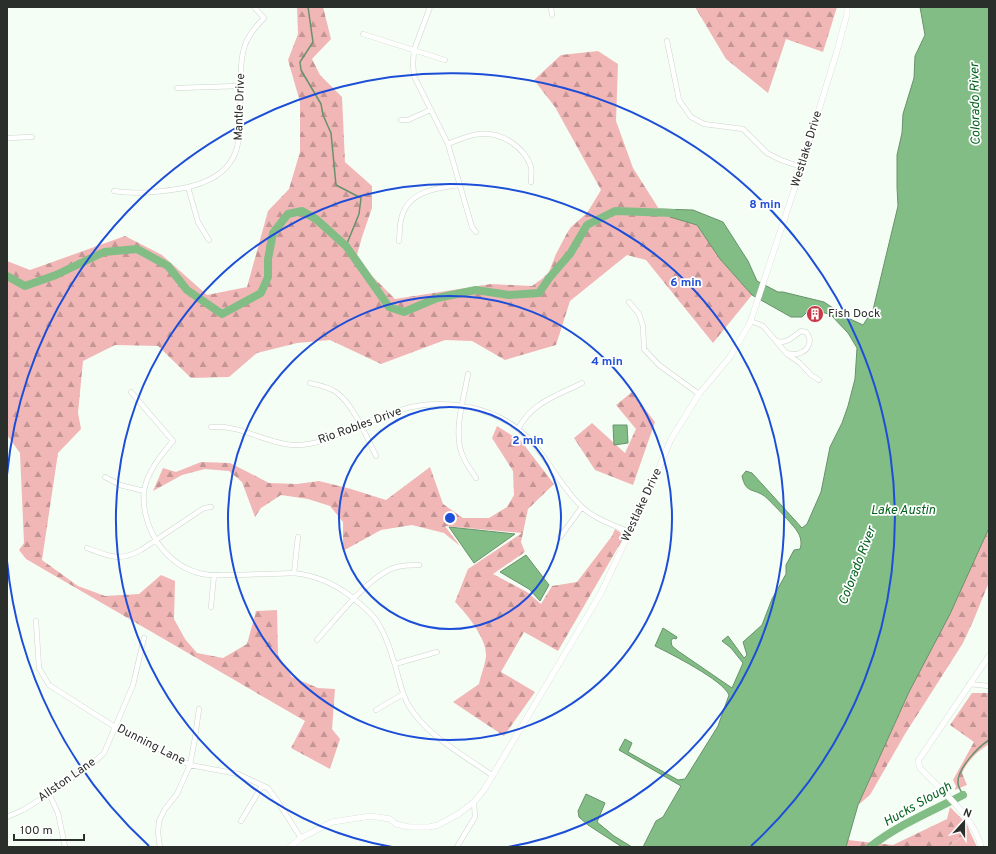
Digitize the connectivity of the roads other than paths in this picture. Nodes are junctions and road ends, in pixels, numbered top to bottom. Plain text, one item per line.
1 (254, 7) edge
2 (430, 7) edge
3 (551, 7) edge
4 (847, 7) edge
5 (552, 15) dead end
6 (364, 34) dead end
7 (667, 41) dead end
8 (414, 50) junction
9 (445, 60) dead end
10 (240, 86) junction
11 (177, 88) dead end
12 (430, 110) junction
13 (401, 120) dead end
14 (32, 136) dead end
15 (7, 138) edge
16 (448, 144) junction
17 (801, 167) junction
18 (531, 182) dead end
19 (459, 185) junction
20 (188, 187) junction
21 (114, 191) dead end
22 (476, 232) dead end
23 (209, 240) dead end
24 (399, 241) dead end
25 (629, 302) dead end
26 (751, 321) junction
27 (776, 340) junction
28 (786, 353) junction
29 (468, 374) dead end
30 (819, 380) dead end
31 (310, 383) dead end
32 (582, 383) dead end
33 (131, 392) dead end
34 (699, 394) junction
35 (462, 406) junction
36 (361, 425) junction
37 (212, 427) dead end
38 (518, 429) junction
39 (376, 456) dead end
40 (105, 477) dead end
41 (476, 478) dead end
42 (144, 491) junction
43 (211, 507) dead end
44 (582, 508) junction
45 (629, 532) junction
46 (298, 537) dead end
47 (560, 537) dead end
48 (155, 540) junction
49 (87, 548) dead end
50 (419, 565) dead end
51 (294, 573) junction
52 (214, 575) junction
53 (355, 599) junction
54 (211, 607) dead end
55 (36, 621) dead end
56 (144, 638) dead end
57 (317, 640) dead end
58 (438, 652) dead end
59 (989, 656) edge
60 (395, 664) junction
61 (969, 684) junction
62 (989, 686) edge
63 (403, 694) junction
64 (199, 709) dead end
65 (376, 710) dead end
66 (115, 727) junction
67 (190, 764) junction
68 (493, 776) junction
69 (262, 786) junction
70 (49, 794) junction
71 (474, 802) junction
72 (7, 816) edge
73 (242, 821) dead end
74 (300, 838) junction
75 (66, 847) edge
76 (160, 847) edge
77 (290, 847) edge
78 (457, 847) edge
79 (981, 847) edge

1 - 10 street, Mantle Drive
2 - 8 street
3 - 5 street
4 - 17 street, Westlake Drive
6 - 8 street
7 - 17 street
8 - 9 street
8 - 12 street
10 - 11 street
10 - 20 street, Mantle Drive
12 - 13 street
12 - 16 street
14 - 15 street
16 - 18 street
16 - 19 street
17 - 26 street, Westlake Drive
19 - 22 street
19 - 24 street
20 - 21 street, Mantle Drive
20 - 23 street
25 - 34 street
26 - 27 street
26 - 34 street, Westlake Drive
27 - 28 street
27 - 28 street
28 - 30 street
29 - 35 street
31 - 36 street
32 - 38 street
33 - 42 street
34 - 45 street, Westlake Drive
35 - 36 street, Rio Robles Drive
35 - 38 street, Rio Robles Drive
35 - 41 street
36 - 37 street, Rio Robles Drive
36 - 39 street
38 - 44 street, Rio Robles Drive
40 - 42 street
42 - 48 street
43 - 48 street
44 - 45 street, Rio Robles Drive
44 - 47 street
45 - 68 street, Westlake Drive
46 - 51 street
48 - 49 street
48 - 52 street
50 - 53 street
51 - 52 street
51 - 53 street
52 - 54 street
53 - 57 street
53 - 60 street
55 - 66 street, Dunning Lane
56 - 66 street, Allston Lane
58 - 60 street
59 - 61 street
60 - 63 street
61 - 62 street
61 - 79 street
63 - 65 street
63 - 68 street
64 - 67 street
66 - 67 street, Dunning Lane
66 - 70 street, Allston Lane
67 - 69 street, Dunning Lane
67 - 76 street
68 - 71 street, Westlake Drive
69 - 73 street
69 - 74 street, Dunning Lane
70 - 72 street, Allston Lane
70 - 75 street
71 - 74 street, Westlake Drive
71 - 78 street
74 - 77 street, Westlake Drive

